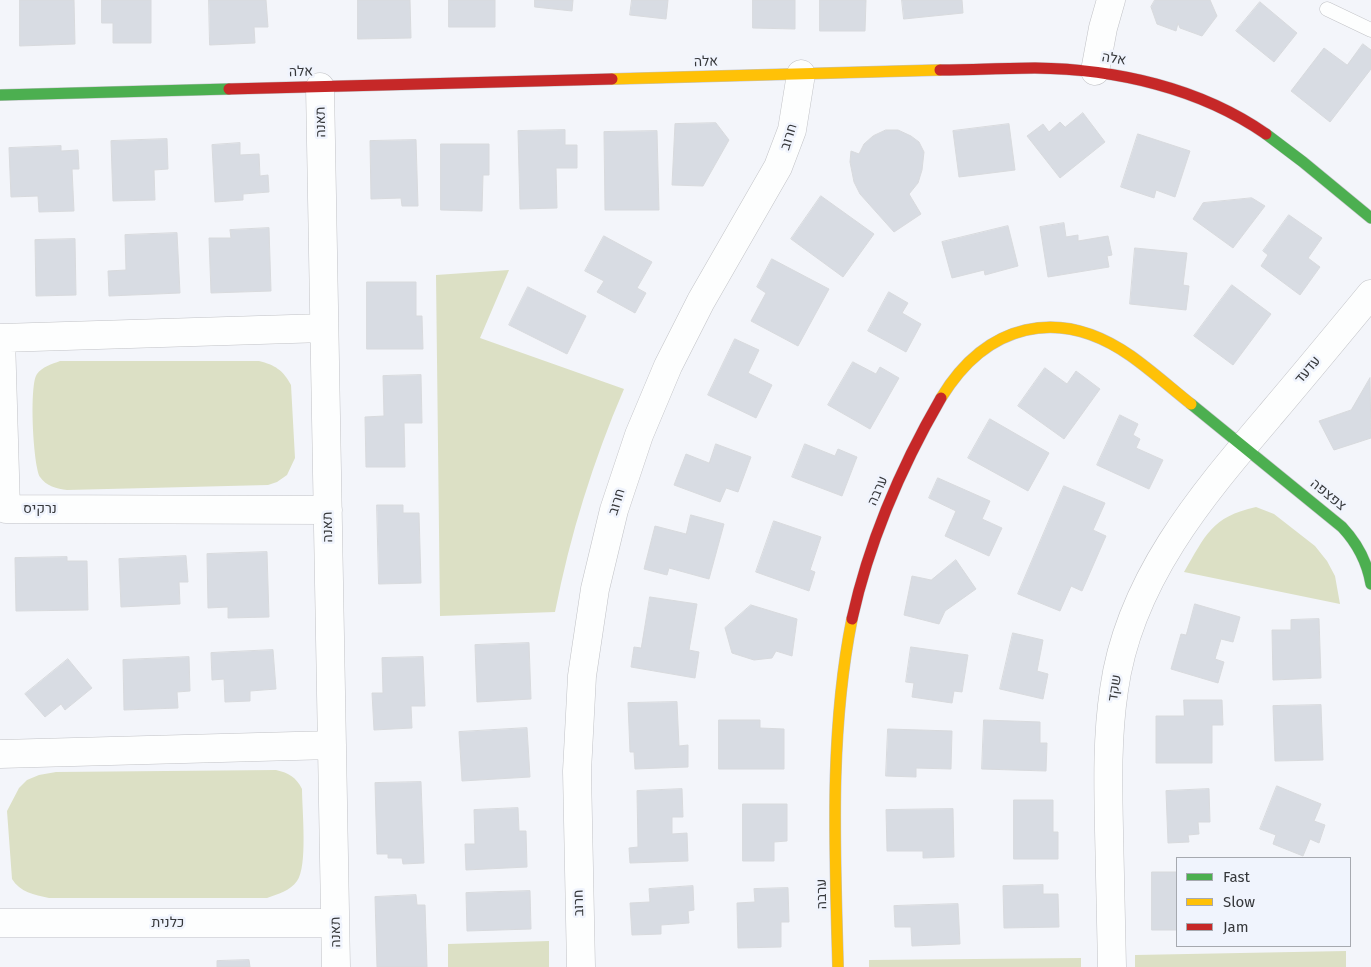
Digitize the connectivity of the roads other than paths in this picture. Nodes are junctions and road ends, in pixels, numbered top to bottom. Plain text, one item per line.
1 (1111, 0) edge
2 (1327, 9) dead end
3 (1371, 30) edge
4 (1095, 72) junction
5 (801, 74) junction
6 (320, 87) junction
7 (0, 96) edge
8 (1371, 218) edge
9 (1371, 294) edge
10 (324, 328) junction
11 (1244, 446) junction
12 (328, 510) junction
13 (1371, 584) edge
14 (332, 745) junction
15 (0, 754) edge
16 (335, 922) junction
17 (0, 923) edge
18 (336, 967) edge
19 (581, 967) edge
20 (838, 967) edge
21 (1112, 967) edge

1 - 4 street
2 - 3 lane
4 - 5 street, אלה
4 - 8 street, אלה
5 - 6 street, אלה
5 - 19 street, חרוב
6 - 7 street, אלה
6 - 10 street, תאנה
9 - 11 street, עדעד
10 - 12 street, תאנה
10 - 12 street, נרקיס
11 - 13 street, צפצפה
11 - 20 street, ערבה
11 - 21 street, שקד
12 - 14 street, תאנה
14 - 15 street
14 - 16 street, תאנה
16 - 17 street, כלנית
16 - 18 street, תאנה

